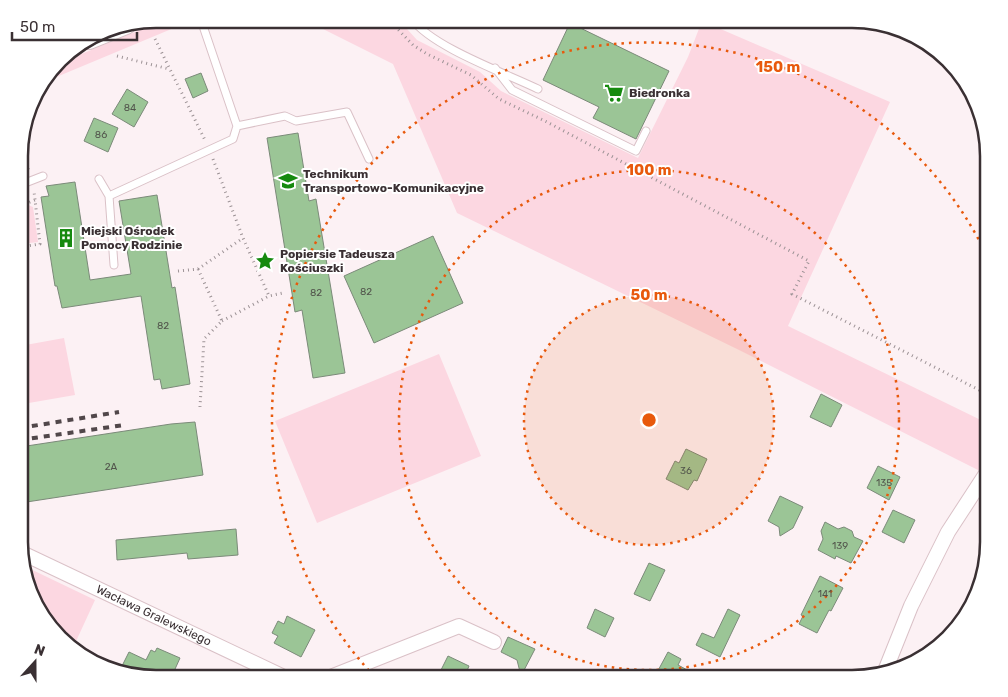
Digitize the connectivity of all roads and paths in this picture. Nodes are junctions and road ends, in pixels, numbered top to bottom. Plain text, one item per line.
1 (204, 28) edge
2 (397, 28) edge
3 (421, 28) edge
4 (155, 39) dead end
5 (117, 56) dead end
6 (495, 68) junction
7 (170, 69) junction
8 (538, 89) dead end
9 (237, 126) junction
10 (646, 131) dead end
11 (210, 150) junction
12 (370, 159) dead end
13 (28, 168) edge
14 (42, 176) dead end
15 (99, 179) dead end
16 (32, 180) junction
17 (28, 182) edge
18 (109, 196) junction
19 (35, 200) junction
20 (28, 203) edge
21 (243, 238) junction
22 (28, 246) edge
23 (114, 265) dead end
24 (198, 269) junction
25 (178, 271) dead end
26 (283, 293) dead end
27 (269, 296) junction
28 (222, 321) junction
29 (980, 390) edge
30 (200, 407) dead end
31 (980, 483) edge
32 (29, 556) edge
33 (494, 642) dead end
34 (888, 664) edge
35 (267, 669) edge
36 (350, 669) edge

1 - 9 lane
2 - 29 path
3 - 6 lane
4 - 7 path
5 - 7 path
6 - 8 lane
6 - 10 lane
7 - 11 path
9 - 11 lane
9 - 12 lane
11 - 18 lane
11 - 21 path
13 - 16 path
14 - 16 lane
15 - 18 lane
16 - 17 lane
16 - 19 path
18 - 23 lane
19 - 20 path
19 - 22 path
21 - 24 path
21 - 27 path
24 - 25 path
24 - 28 path
26 - 27 path
27 - 28 path
28 - 30 path
31 - 34 street
32 - 35 street, Wacława Gralewskiego
33 - 36 street

